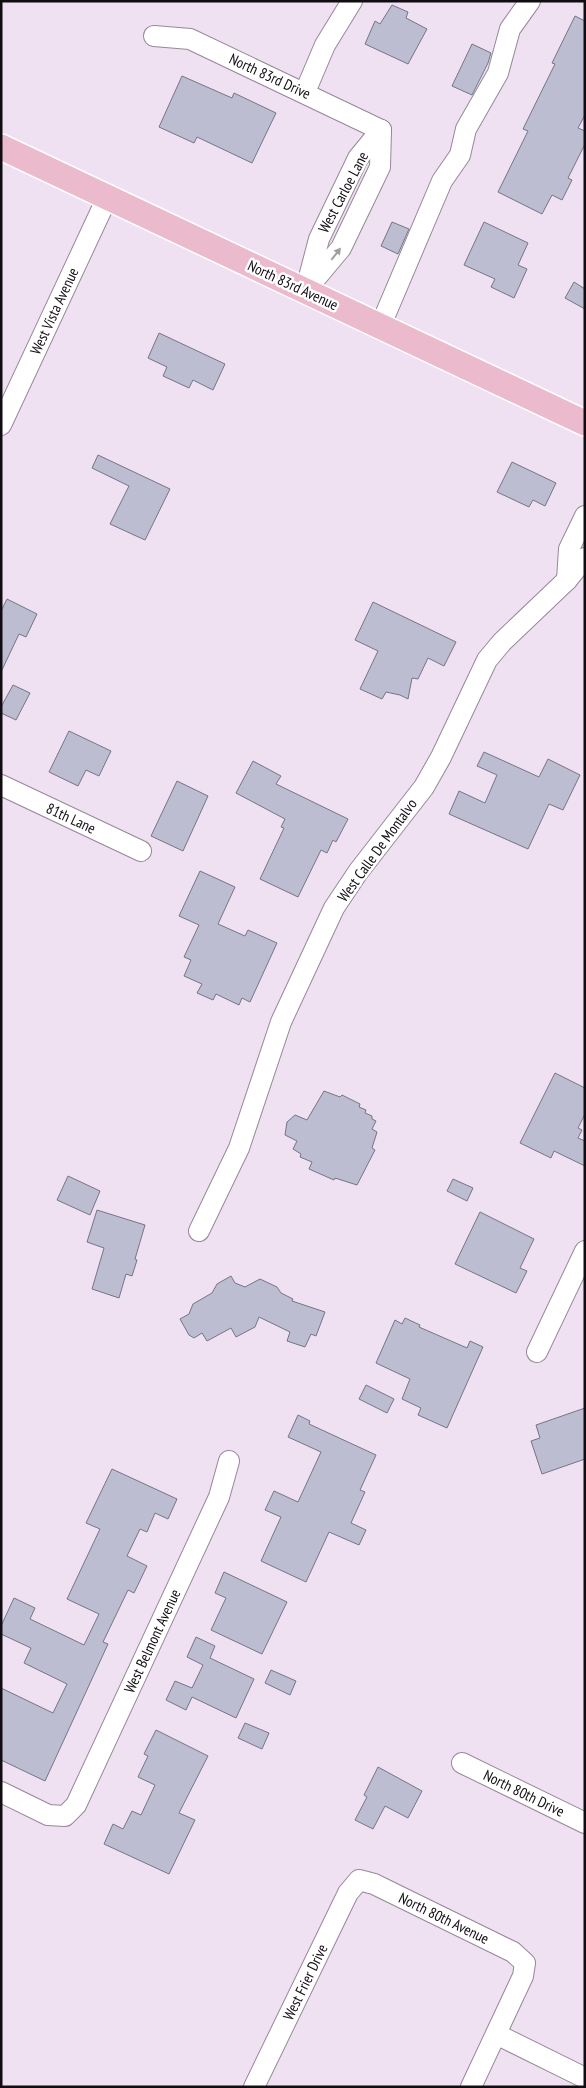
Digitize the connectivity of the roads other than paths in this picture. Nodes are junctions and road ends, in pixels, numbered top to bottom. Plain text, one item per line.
1 (352, 1) edge
2 (530, 1) edge
3 (154, 36) dead end
4 (304, 92) junction
5 (381, 130) junction
6 (1, 147) edge
7 (350, 175) junction
8 (371, 184) junction
9 (107, 198) junction
10 (305, 291) junction
11 (380, 326) junction
12 (585, 423) edge
13 (1, 425) edge
14 (584, 522) edge
15 (585, 558) edge
16 (567, 580) junction
17 (1, 785) edge
18 (141, 851) dead end
19 (199, 1231) dead end
20 (585, 1251) edge
21 (537, 1352) dead end
22 (229, 1461) dead end
23 (462, 1763) dead end
24 (1, 1792) edge
25 (585, 1823) edge
26 (359, 1880) joint
27 (496, 2034) junction
28 (585, 2078) edge
29 (254, 2087) edge
30 (471, 2087) edge

1 - 4 street
2 - 11 street
3 - 4 street, North 83rd Drive
4 - 5 street, North 83rd Drive
5 - 7 street, West Carloe Lane
5 - 8 street, West Carloe Lane
6 - 9 main road, North 83rd Avenue
7 - 8 street
7 - 10 street, West Carloe Lane
10 -> 8 street, West Carloe Lane
9 - 10 main road, North 83rd Avenue
9 - 13 street, West Vista Avenue
10 - 11 main road, North 83rd Avenue
11 - 12 main road, North 83rd Avenue
14 - 16 street
15 - 16 street, West Calle De Montalvo
16 - 19 street, West Calle De Montalvo
17 - 18 street, 81th Lane
20 - 21 street
22 - 24 street, West Belmont Avenue
23 - 25 street, North 80th Drive
26 - 27 street, North 80th Avenue
26 - 29 street, West Frier Drive
27 - 28 street
27 - 30 street

